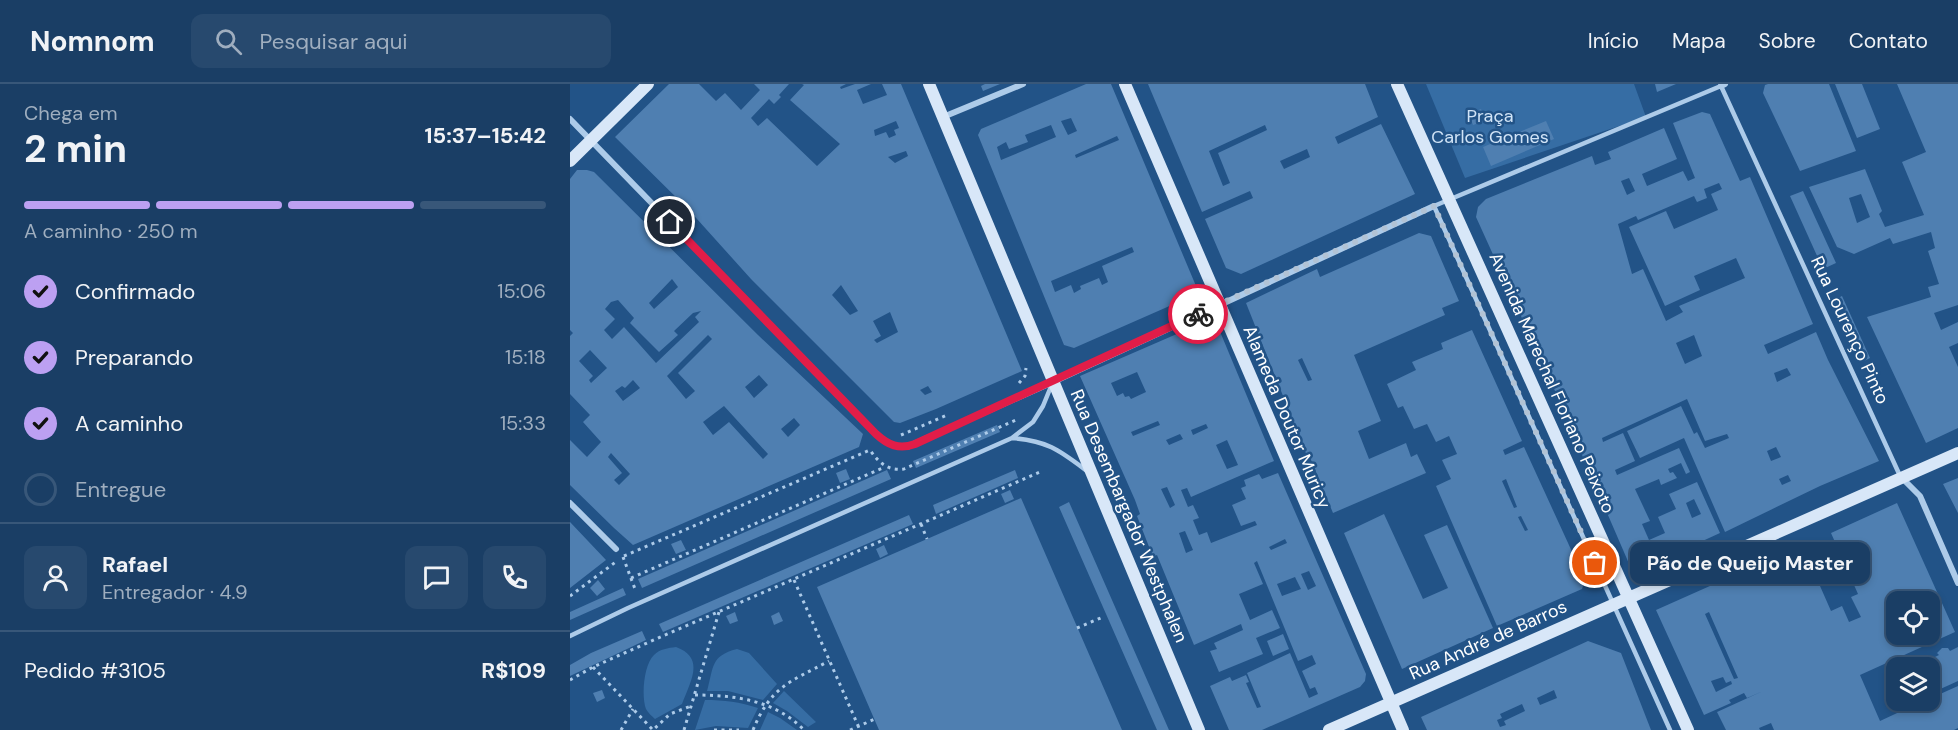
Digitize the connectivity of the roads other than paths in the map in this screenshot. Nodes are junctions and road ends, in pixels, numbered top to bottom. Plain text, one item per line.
1 (648, 84) edge
2 (929, 84) edge
3 (1023, 84) edge
4 (1125, 84) edge
5 (1397, 84) edge
6 (1723, 85) edge
7 (943, 117) junction
8 (570, 119) edge
9 (590, 141) junction
10 (570, 161) edge
11 (1449, 199) junction
12 (1434, 206) junction
13 (1219, 304) junction
14 (1053, 382) junction
15 (1012, 438) junction
16 (1958, 453) edge
17 (1092, 475) junction
18 (1901, 478) junction
19 (570, 503) edge
20 (616, 549) road end
21 (1958, 583) edge
22 (1629, 598) junction
23 (1614, 605) junction
24 (570, 636) edge
25 (1392, 702) junction
26 (1199, 730) edge
27 (1329, 730) edge
28 (1403, 730) edge
29 (1670, 730) edge
30 (1688, 730) edge

1 - 9 street
2 - 7 street, Rua Desembargador Westphalen
3 - 7 street
4 - 13 street, Alameda Doutor Muricy
5 - 11 street, Avenida Marechal Floriano Peixoto
6 - 11 lane
6 - 18 lane, Rua Lourenço Pinto
7 - 14 street, Rua Desembargador Westphalen
8 - 9 street
9 - 10 street
9 - 14 street
11 - 12 lane
11 - 22 street, Avenida Marechal Floriano Peixoto
12 - 13 street
12 - 23 lane
13 - 14 street
13 - 25 street, Alameda Doutor Muricy
14 - 15 lane
14 - 17 street, Rua Desembargador Westphalen
15 - 17 lane
15 - 24 lane
16 - 18 street, Rua André de Barros
17 - 26 street, Rua Desembargador Westphalen
18 - 21 street, Rua Lourenço Pinto
18 - 22 street, Rua André de Barros
19 - 20 street
22 - 23 street, Rua André de Barros
22 - 30 street, Avenida Marechal Floriano Peixoto
23 - 25 street, Rua André de Barros
23 - 29 lane
25 - 27 street, Rua André de Barros
25 - 28 street, Alameda Doutor Muricy

